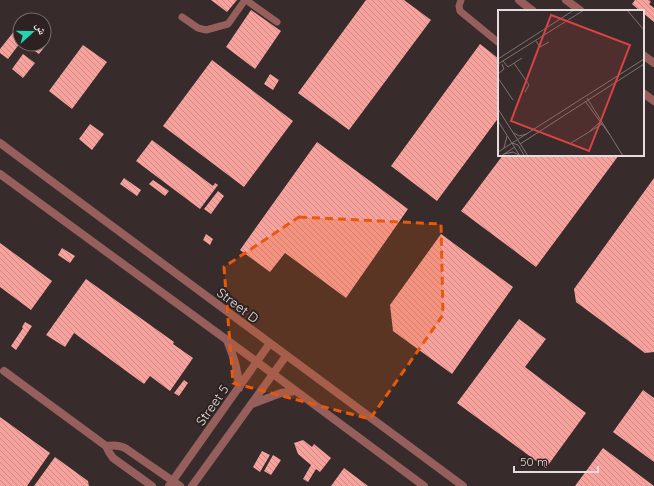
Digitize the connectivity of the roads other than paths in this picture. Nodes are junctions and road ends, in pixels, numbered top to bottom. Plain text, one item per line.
1 (245, 0) edge
2 (461, 0) edge
3 (519, 0) edge
4 (566, 0) edge
5 (532, 10) edge
6 (579, 10) edge
7 (182, 17) dead end
8 (277, 22) dead end
9 (498, 42) edge
10 (644, 56) edge
11 (654, 63) edge
12 (644, 93) edge
13 (654, 101) edge
14 (0, 143) edge
15 (0, 174) edge
16 (226, 340) junction
17 (270, 343) junction
18 (286, 356) junction
19 (257, 362) junction
20 (4, 371) dead end
21 (274, 374) junction
22 (239, 388) junction
23 (296, 390) junction
24 (251, 404) junction
25 (106, 446) junction
26 (171, 483) edge
27 (152, 486) edge
28 (180, 486) edge
29 (192, 486) edge
30 (424, 486) edge
31 (463, 486) edge

1 - 7 lane
1 - 8 lane
2 - 9 lane
3 - 5 street
4 - 6 street
10 - 11 street
12 - 13 street
14 - 17 street, Street D
15 - 16 street
16 - 19 street
16 - 22 street
17 - 18 street, Street D
17 - 19 street, Street 5
18 - 21 street
18 - 31 street, Street D
19 - 21 street
19 - 22 street, Street 5
20 - 25 street
21 - 23 street
21 - 24 street
22 - 26 street, Street 5
23 - 24 street
23 - 30 street
24 - 29 street
25 - 26 street
25 - 27 street
26 - 28 street

